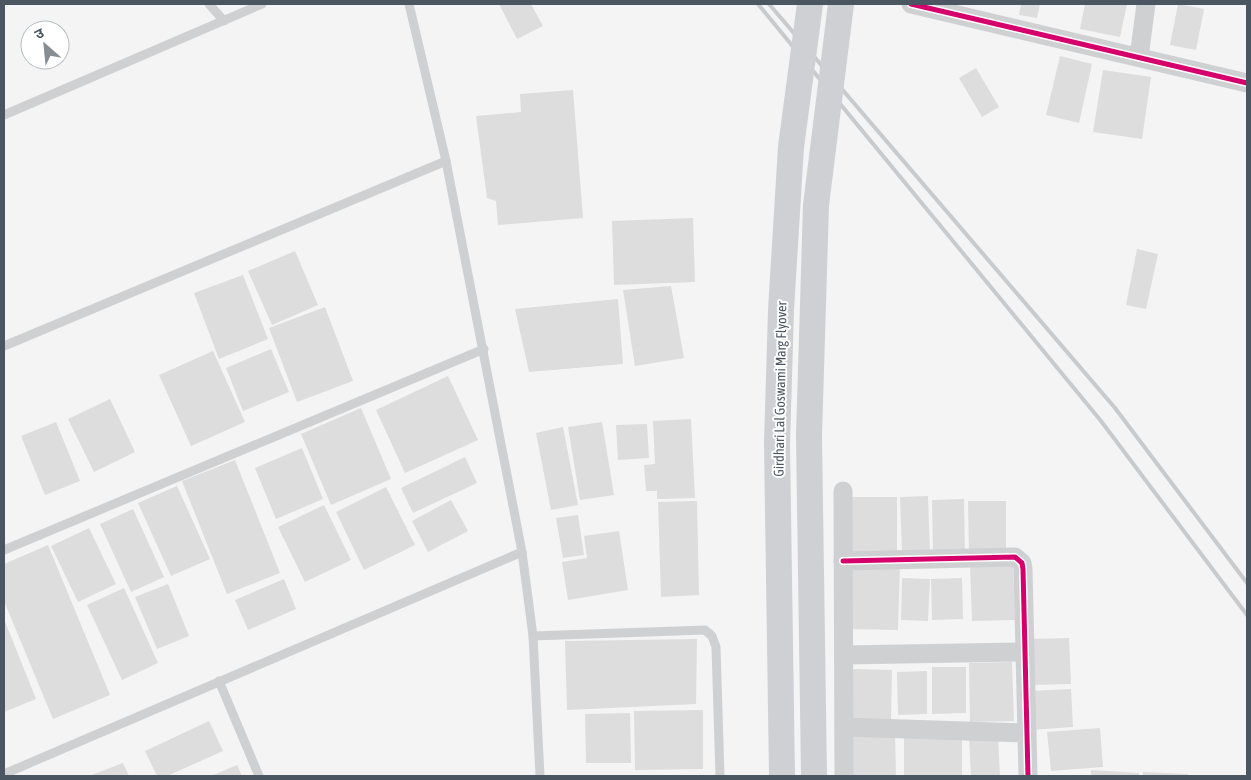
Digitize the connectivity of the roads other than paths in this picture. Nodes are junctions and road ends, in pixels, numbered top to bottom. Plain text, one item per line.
1 (209, 4) edge
2 (262, 4) edge
3 (410, 4) edge
4 (810, 4) edge
5 (840, 4) edge
6 (911, 4) edge
7 (1146, 4) edge
8 (224, 21) junction
9 (1139, 57) junction
10 (1247, 83) edge
11 (4, 115) edge
12 (446, 162) junction
13 (4, 346) edge
14 (484, 348) junction
15 (843, 491) dead end
16 (4, 550) edge
17 (522, 552) junction
18 (843, 561) junction
19 (533, 636) junction
20 (1024, 652) junction
21 (844, 655) junction
22 (219, 682) junction
23 (844, 727) junction
24 (1027, 733) junction
25 (4, 774) edge
26 (259, 776) edge
27 (540, 776) edge
28 (720, 776) edge
29 (782, 776) edge
30 (814, 776) edge
31 (844, 776) edge
32 (1028, 776) edge

1 - 8 lane
2 - 8 lane
3 - 12 lane
4 - 29 main road, Girdhari Lal Goswami Marg Flyover, bridge
5 - 30 main road, bridge
6 - 9 street
7 - 9 street
8 - 11 lane
9 - 10 street
12 - 13 lane
12 - 14 lane
14 - 16 lane
14 - 17 lane
15 - 18 street
17 - 19 lane
17 - 22 lane
18 - 20 street
18 - 21 street
19 - 27 lane
19 - 28 lane
20 - 21 street
20 - 24 street
21 - 23 street
22 - 25 lane
22 - 26 lane
23 - 24 street
23 - 31 street
24 - 32 street

